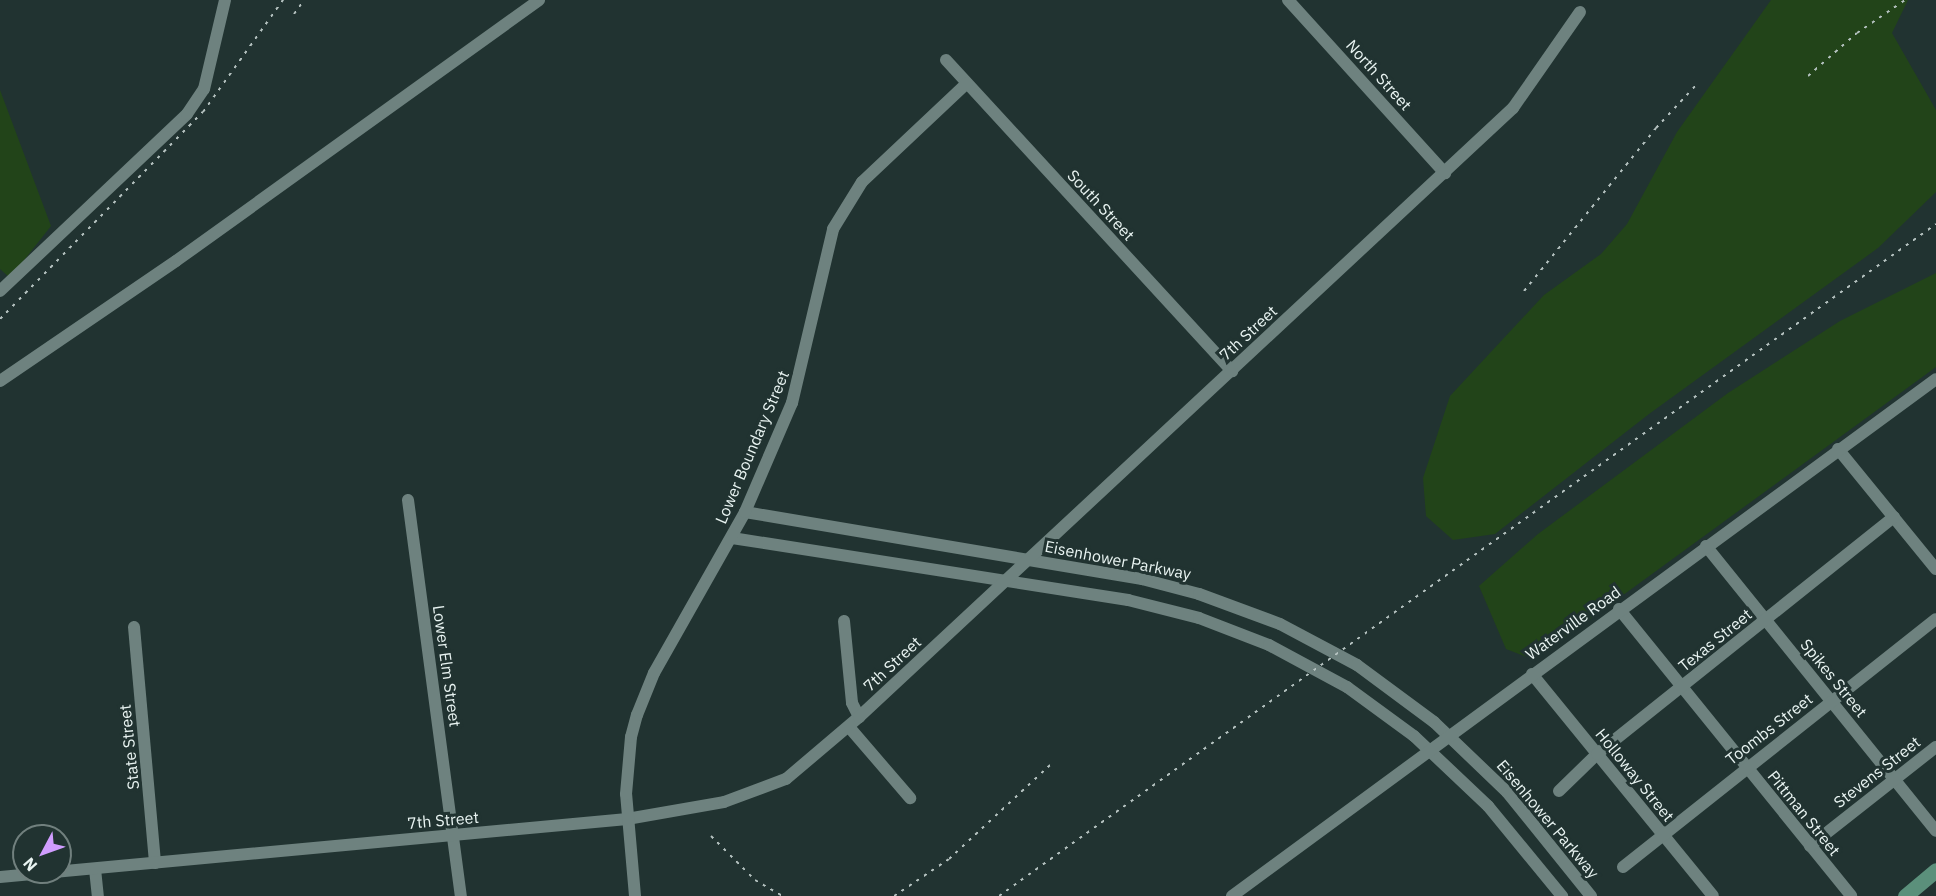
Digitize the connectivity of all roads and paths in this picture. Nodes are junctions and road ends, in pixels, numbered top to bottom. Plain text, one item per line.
1 (225, 0) edge
2 (539, 0) edge
3 (1288, 0) edge
4 (1580, 12) dead end
5 (946, 60) dead end
6 (967, 83) junction
7 (1445, 173) junction
8 (0, 291) edge
9 (1232, 371) junction
10 (1936, 379) edge
11 (0, 381) edge
12 (1838, 449) junction
13 (408, 500) dead end
14 (745, 512) junction
15 (1894, 517) junction
16 (732, 538) junction
17 (1706, 546) junction
18 (1936, 569) edge
19 (1619, 609) junction
20 (1936, 619) edge
21 (1766, 620) junction
22 (844, 621) dead end
23 (134, 627) dead end
24 (1532, 674) junction
25 (1681, 689) junction
26 (1831, 701) junction
27 (859, 717) junction
28 (849, 727) junction
29 (1936, 747) edge
30 (1597, 754) junction
31 (1747, 768) junction
32 (1893, 779) junction
33 (1559, 791) dead end
34 (910, 798) dead end
35 (627, 819) junction
36 (1936, 831) edge
37 (1662, 834) junction
38 (455, 835) junction
39 (1810, 846) junction
40 (155, 863) junction
41 (1623, 867) dead end
42 (95, 869) junction
43 (1936, 870) edge
44 (0, 877) edge
45 (98, 896) edge
46 (461, 896) edge
47 (635, 896) edge
48 (1232, 896) edge
49 (1562, 896) edge
50 (1592, 896) edge
51 (1713, 896) edge
52 (1851, 896) edge
53 (1905, 896) edge

1 - 8 street
2 - 11 street
3 - 7 street, North Street
4 - 7 street, 7th Street
5 - 6 street, South Street
6 - 9 street, South Street
6 - 14 street, Lower Boundary Street
7 - 9 street, 7th Street
9 - 27 street, 7th Street
10 - 12 street, Waterville Road
12 - 15 street
12 - 17 street, Waterville Road
13 - 38 street, Lower Elm Street
14 - 16 street, Lower Boundary Street
14 - 50 street, Eisenhower Parkway
15 - 18 street
15 - 21 street, Texas Street
16 - 35 street, Lower Boundary Street
16 - 49 street
17 - 19 street, Waterville Road
17 - 21 street, Spikes Street
19 - 24 street, Waterville Road
19 - 25 street, Pittman Street
20 - 26 street, Toombs Street
21 - 25 street, Texas Street
21 - 26 street, Spikes Street
22 - 27 street
23 - 40 street, State Street
24 - 30 street, Holloway Street
24 - 48 street, Waterville Road
25 - 30 street, Texas Street
25 - 31 street, Pittman Street
26 - 31 street, Toombs Street
26 - 32 street, Spikes Street
27 - 28 street, 7th Street
28 - 34 street
28 - 35 street, 7th Street
29 - 32 street, Stevens Street
30 - 33 street, Texas Street
30 - 37 street, Holloway Street
31 - 37 street, Toombs Street
31 - 39 street, Pittman Street
32 - 36 street, Spikes Street
32 - 39 street, Stevens Street
35 - 38 street, 7th Street
35 - 47 street, Lower Boundary Street
37 - 41 street, Toombs Street
37 - 51 street, Holloway Street
38 - 40 street, 7th Street
38 - 46 street, Lower Elm Street
39 - 52 street, Pittman Street
40 - 42 street, 7th Street
42 - 44 street, 7th Street
42 - 45 street
43 - 53 main road

